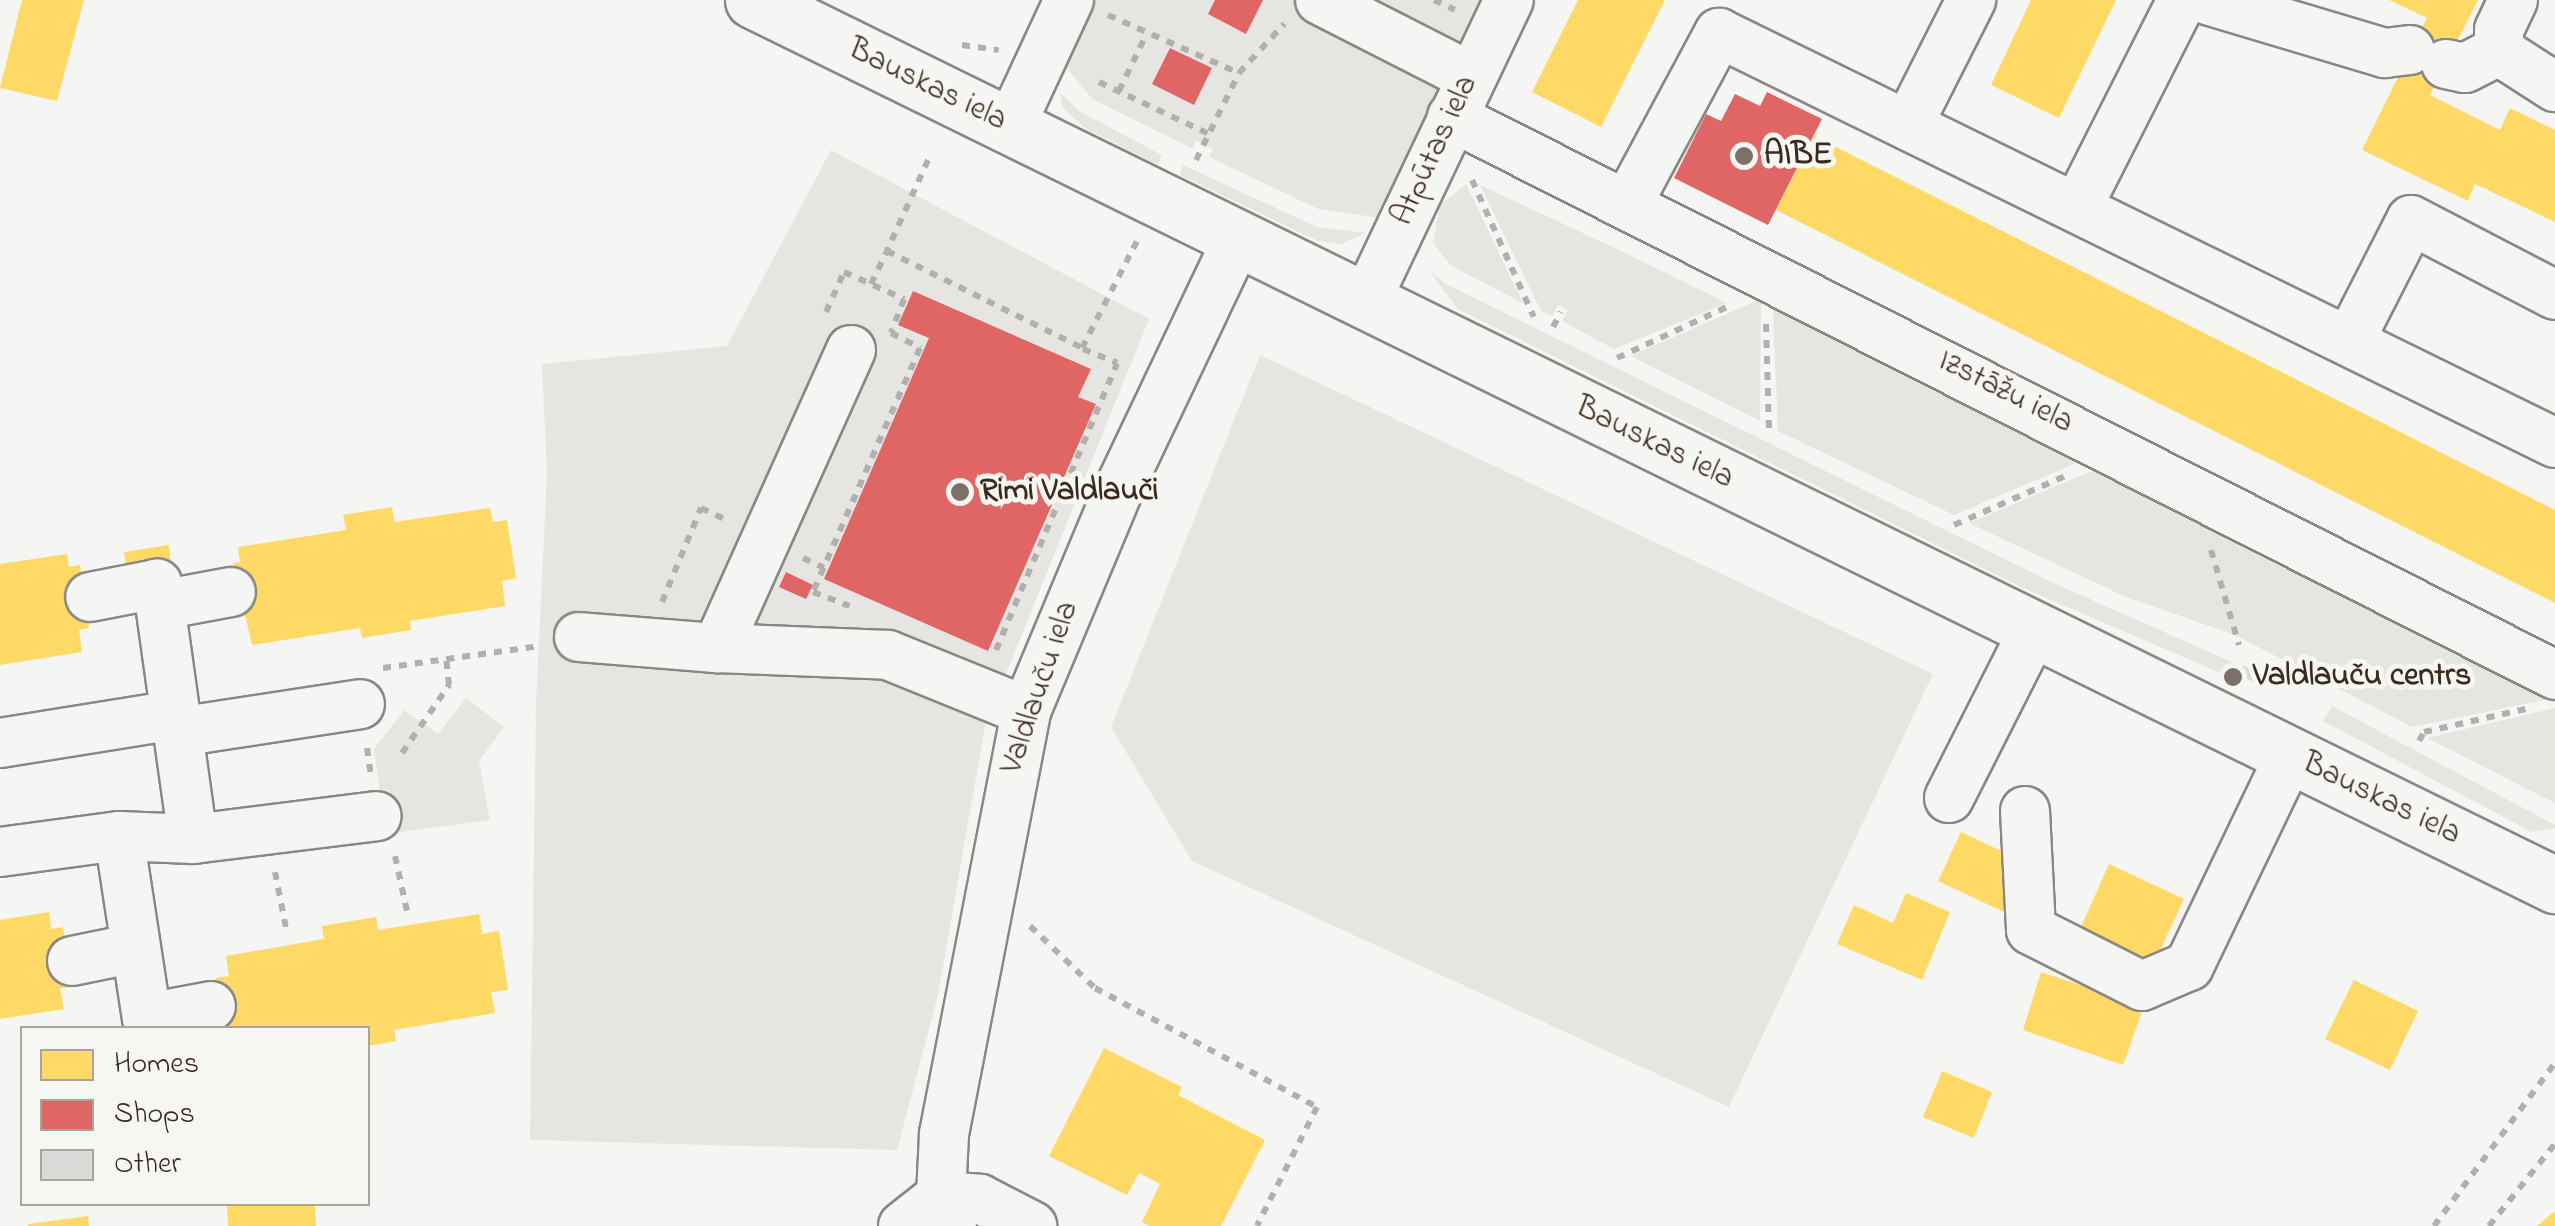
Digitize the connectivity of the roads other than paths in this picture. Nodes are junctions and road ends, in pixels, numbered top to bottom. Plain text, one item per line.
1 (754, 0) edge
2 (1068, 0) edge
3 (1509, 0) edge
4 (1971, 0) edge
5 (2182, 0) edge
6 (2206, 0) edge
7 (2513, 0) edge
8 (1306, 5) edge
9 (1728, 17) edge
10 (2499, 52) junction
11 (2555, 87) edge
12 (1461, 97) junction
13 (1909, 123) junction
14 (1010, 127) junction
15 (1630, 202) junction
16 (2079, 204) junction
17 (1238, 238) junction
18 (2555, 295) edge
19 (1364, 303) junction
20 (835, 338) road end
21 (2350, 338) junction
22 (2555, 443) edge
23 (231, 592) dead end
24 (90, 598) dead end
25 (160, 605) junction
26 (2034, 630) junction
27 (559, 642) dead end
28 (717, 648) junction
29 (2546, 691) edge
30 (360, 704) dead end
31 (1026, 711) junction
32 (177, 723) junction
33 (0, 743) edge
34 (2290, 755) junction
35 (1950, 798) dead end
36 (2025, 811) dead end
37 (380, 835) road end
38 (118, 836) junction
39 (193, 839) junction
40 (0, 852) edge
41 (2555, 885) edge
42 (136, 948) junction
43 (72, 960) dead end
44 (211, 1006) dead end
45 (947, 1211) edge
46 (903, 1226) edge
47 (1032, 1226) edge

1 - 14 main road, Bauskas iela
2 - 14 street
3 - 12 street, Atpūtas iela
4 - 13 street
5 - 16 street
6 - 10 street
7 - 10 street
8 - 12 street, Izstāžu iela
9 - 13 street
9 - 15 street
10 - 11 street
12 - 15 street, Izstāžu iela
12 - 19 street, Atpūtas iela
13 - 16 street
14 - 17 main road, Bauskas iela
15 - 29 street, Izstāžu iela
16 - 21 street
17 - 19 main road, Bauskas iela
17 - 31 street, Valdlauču iela
18 - 21 street
19 - 26 main road, Bauskas iela
20 - 28 street
21 - 22 street
23 - 25 street
24 - 25 street
25 - 32 street
26 - 34 main road, Bauskas iela
26 - 35 street
27 - 28 street
28 - 31 street
30 - 32 street
31 - 45 street, Valdlauču iela
32 - 33 street
32 - 39 street
34 - 36 street
34 - 41 main road, Bauskas iela
37 - 39 street
38 - 39 street
38 - 40 street
38 - 42 street
42 - 43 street
42 - 44 street
45 - 46 street
45 - 47 street

